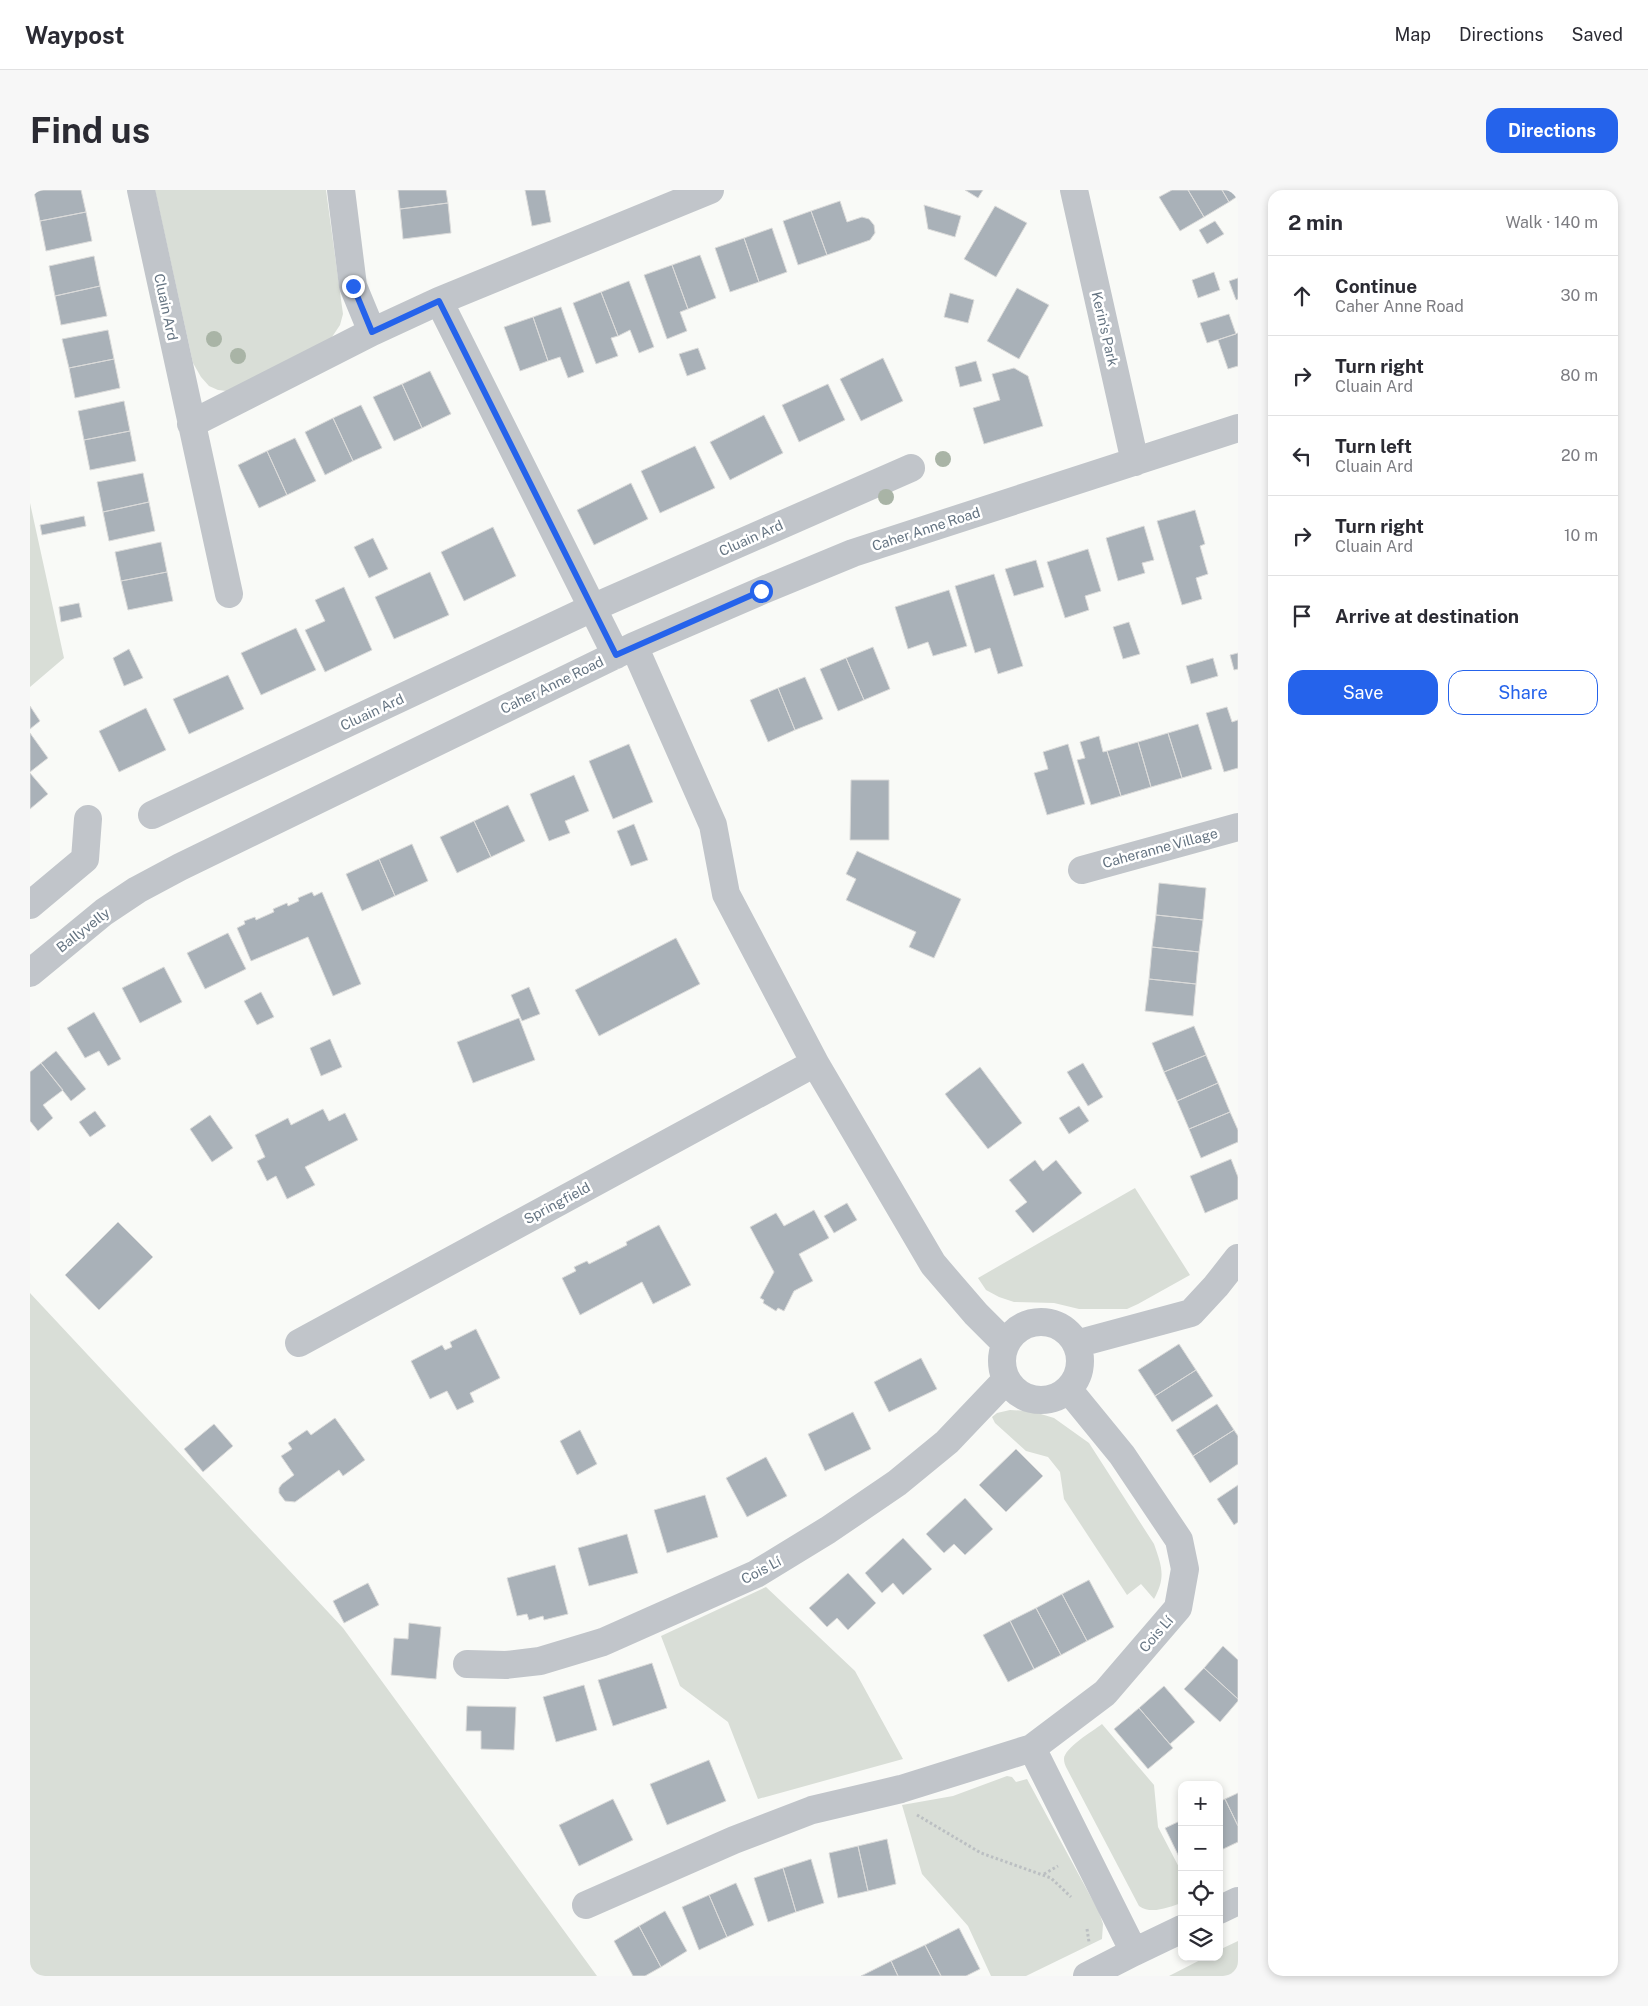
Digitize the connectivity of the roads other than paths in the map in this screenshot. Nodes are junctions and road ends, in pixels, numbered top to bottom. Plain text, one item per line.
1 (141, 190) edge
2 (342, 190) edge
3 (703, 191) edge
4 (1078, 192) edge
5 (439, 301) junction
6 (372, 332) junction
7 (192, 424) junction
8 (1238, 428) edge
9 (1135, 462) junction
10 (911, 468) dead end
11 (229, 594) dead end
12 (592, 608) junction
13 (625, 650) junction
14 (152, 815) dead end
15 (88, 819) dead end
16 (1238, 827) edge
17 (1082, 870) dead end
18 (137, 890) joint
19 (30, 905) edge
20 (30, 972) edge
21 (815, 1063) junction
22 (1238, 1258) edge
23 (299, 1343) dead end
24 (1006, 1344) junction
25 (1076, 1344) junction
26 (1006, 1380) junction
27 (1068, 1389) junction
28 (467, 1664) dead end
29 (1032, 1748) junction
30 (1238, 1901) edge
31 (586, 1905) dead end
32 (1223, 1908) edge
33 (1178, 1930) edge
34 (1134, 1952) junction
35 (1093, 1973) edge

1 - 7 street, Cluain Ard
2 - 6 street
3 - 5 street
4 - 9 street, Kerin's Park
5 - 6 street
5 - 12 street
6 - 7 street
7 - 11 street, Cluain Ard
8 - 9 street, Caher Anne Road
9 - 13 street, Caher Anne Road
10 - 12 street, Cluain Ard
12 - 13 street
12 - 14 street, Cluain Ard
13 - 18 street, Caher Anne Road
13 - 21 street
15 - 19 street
16 - 17 street, Caheranne Village
18 - 20 street, Ballyvelly
21 - 23 street, Springfield
21 - 24 street
22 - 25 street
24 - 25 street
24 - 26 street
25 - 27 street
26 - 27 street
26 - 28 street, Cois Lí
27 - 29 street, Cois Lí
29 - 31 street, Cois Lí
29 - 34 street
30 - 32 street
33 - 34 street
34 - 35 street

